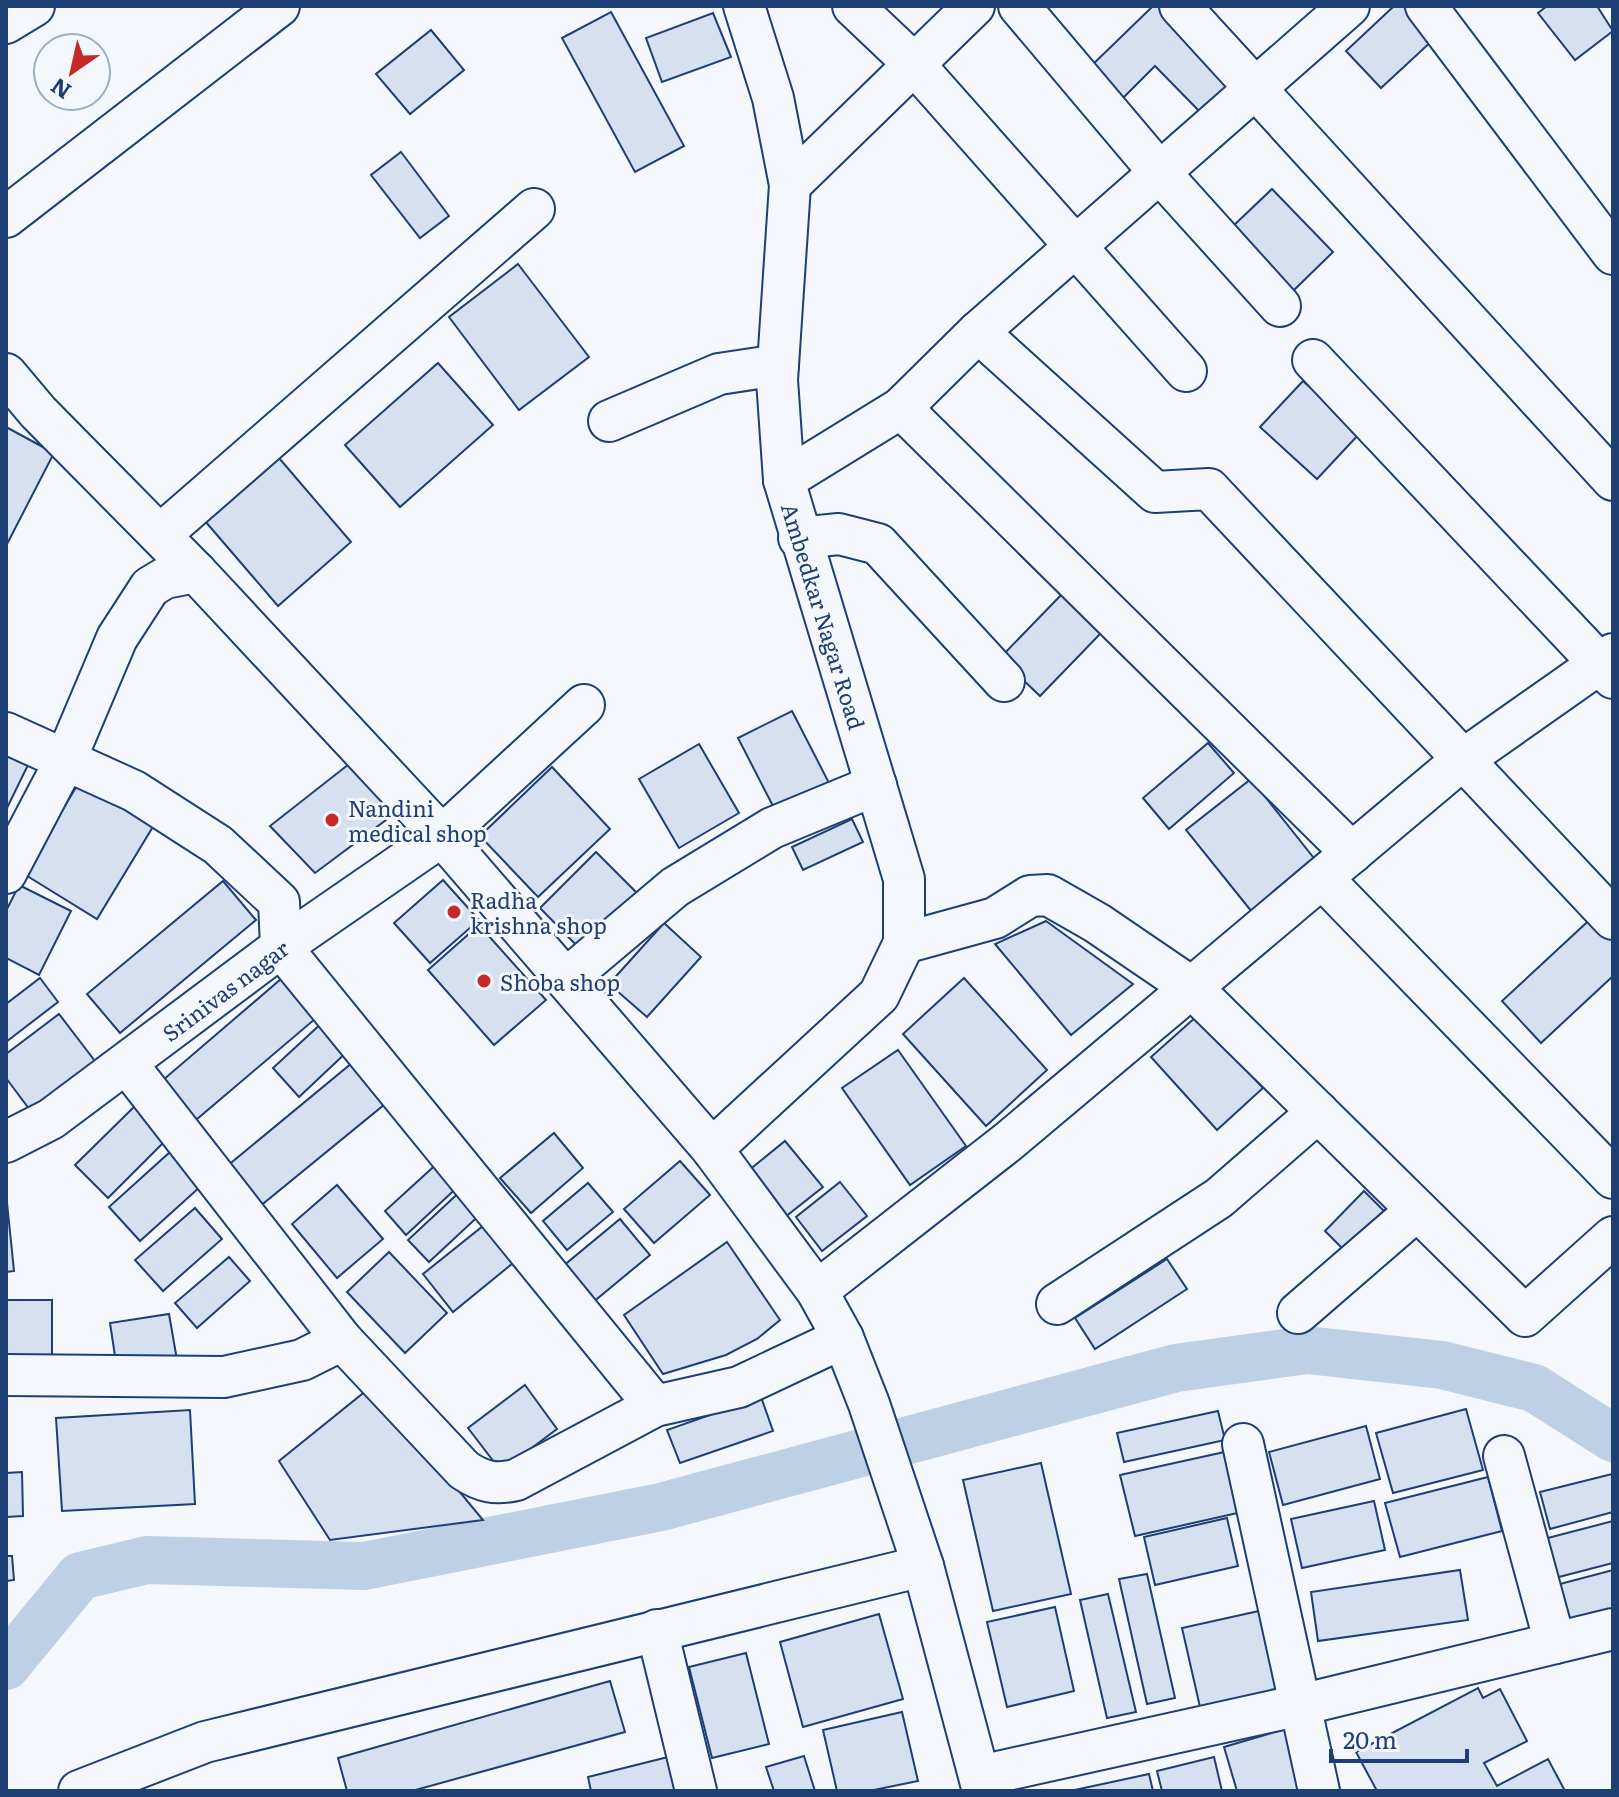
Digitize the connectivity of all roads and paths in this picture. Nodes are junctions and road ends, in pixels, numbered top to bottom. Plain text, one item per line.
1 (34, 6) edge
2 (279, 6) edge
3 (744, 6) edge
4 (853, 6) edge
5 (974, 6) edge
6 (1019, 6) edge
7 (1180, 6) edge
8 (1426, 6) edge
9 (1336, 10) edge
10 (6, 23) edge
11 (912, 62) junction
12 (1257, 89) junction
13 (1160, 173) junction
14 (790, 185) junction
15 (534, 209) dead end
16 (6, 217) edge
17 (1074, 247) junction
18 (1613, 254) edge
19 (1280, 306) dead end
20 (978, 332) junction
21 (1313, 360) dead end
22 (778, 365) junction
23 (1186, 371) dead end
24 (6, 374) edge
25 (901, 408) junction
26 (609, 421) dead end
27 (784, 480) junction
28 (1613, 480) edge
29 (160, 535) junction
30 (799, 538) junction
31 (196, 572) junction
32 (1609, 665) edge
33 (1004, 681) dead end
34 (584, 705) dead end
35 (6, 733) edge
36 (65, 761) junction
37 (1461, 761) junction
38 (876, 785) junction
39 (442, 836) junction
40 (1337, 866) junction
41 (6, 873) edge
42 (1613, 919) edge
43 (904, 943) junction
44 (281, 947) junction
45 (566, 979) junction
46 (1191, 987) junction
47 (127, 1064) junction
48 (1318, 1112) junction
49 (6, 1142) edge
50 (712, 1149) junction
51 (1613, 1178) edge
52 (1417, 1210) junction
53 (1613, 1237) edge
54 (817, 1291) junction
55 (1057, 1304) dead end
56 (1298, 1313) dead end
57 (843, 1338) junction
58 (342, 1340) junction
59 (6, 1375) edge
60 (655, 1406) junction
61 (1243, 1444) dead end
62 (1504, 1456) dead end
63 (923, 1566) junction
64 (1613, 1629) edge
65 (657, 1630) junction
66 (1555, 1643) junction
67 (1300, 1705) junction
68 (981, 1784) edge
69 (79, 1791) edge
70 (696, 1791) edge
71 (1319, 1791) edge

1 - 10 street
2 - 16 street
3 - 14 street, Ambedkar Nagar Road
4 - 11 street
5 - 11 street
6 - 13 street
7 - 12 street
8 - 18 street
9 - 12 street
11 - 14 street
11 - 17 street
12 - 13 street
12 - 28 street
13 - 17 street
13 - 19 street
14 - 22 street, Ambedkar Nagar Road
15 - 29 street
17 - 20 street
17 - 23 street
20 - 25 street
20 - 37 street
21 - 32 street
22 - 26 street
22 - 27 street, Ambedkar Nagar Road
24 - 29 street
25 - 27 street
25 - 40 street
27 - 30 street, Ambedkar Nagar Road
29 - 31 street
30 - 33 street
30 - 38 street, Ambedkar Nagar Road
31 - 36 street
31 - 39 street
32 - 37 street
34 - 39 street, Srinivas nagar
35 - 36 street
36 - 41 street
36 - 44 street
37 - 40 street
37 - 42 street
38 - 43 street, Ambedkar Nagar Road
38 - 45 street
39 - 44 street, Srinivas nagar
39 - 45 street
40 - 46 street
40 - 51 street
43 - 46 street
43 - 50 street, Ambedkar Nagar Road
44 - 47 street, Srinivas nagar
44 - 60 street
45 - 50 street
46 - 48 street
46 - 54 street
47 - 49 street, Srinivas nagar
47 - 58 street
48 - 52 street
48 - 55 street
50 - 54 street
52 - 53 street
52 - 56 street
54 - 57 street
57 - 60 street
57 - 63 street
58 - 59 street
58 - 60 street
61 - 67 street
62 - 66 street
63 - 65 street
63 - 68 street
64 - 66 street
65 - 69 street
65 - 70 street
66 - 67 street
67 - 68 street
67 - 71 street

